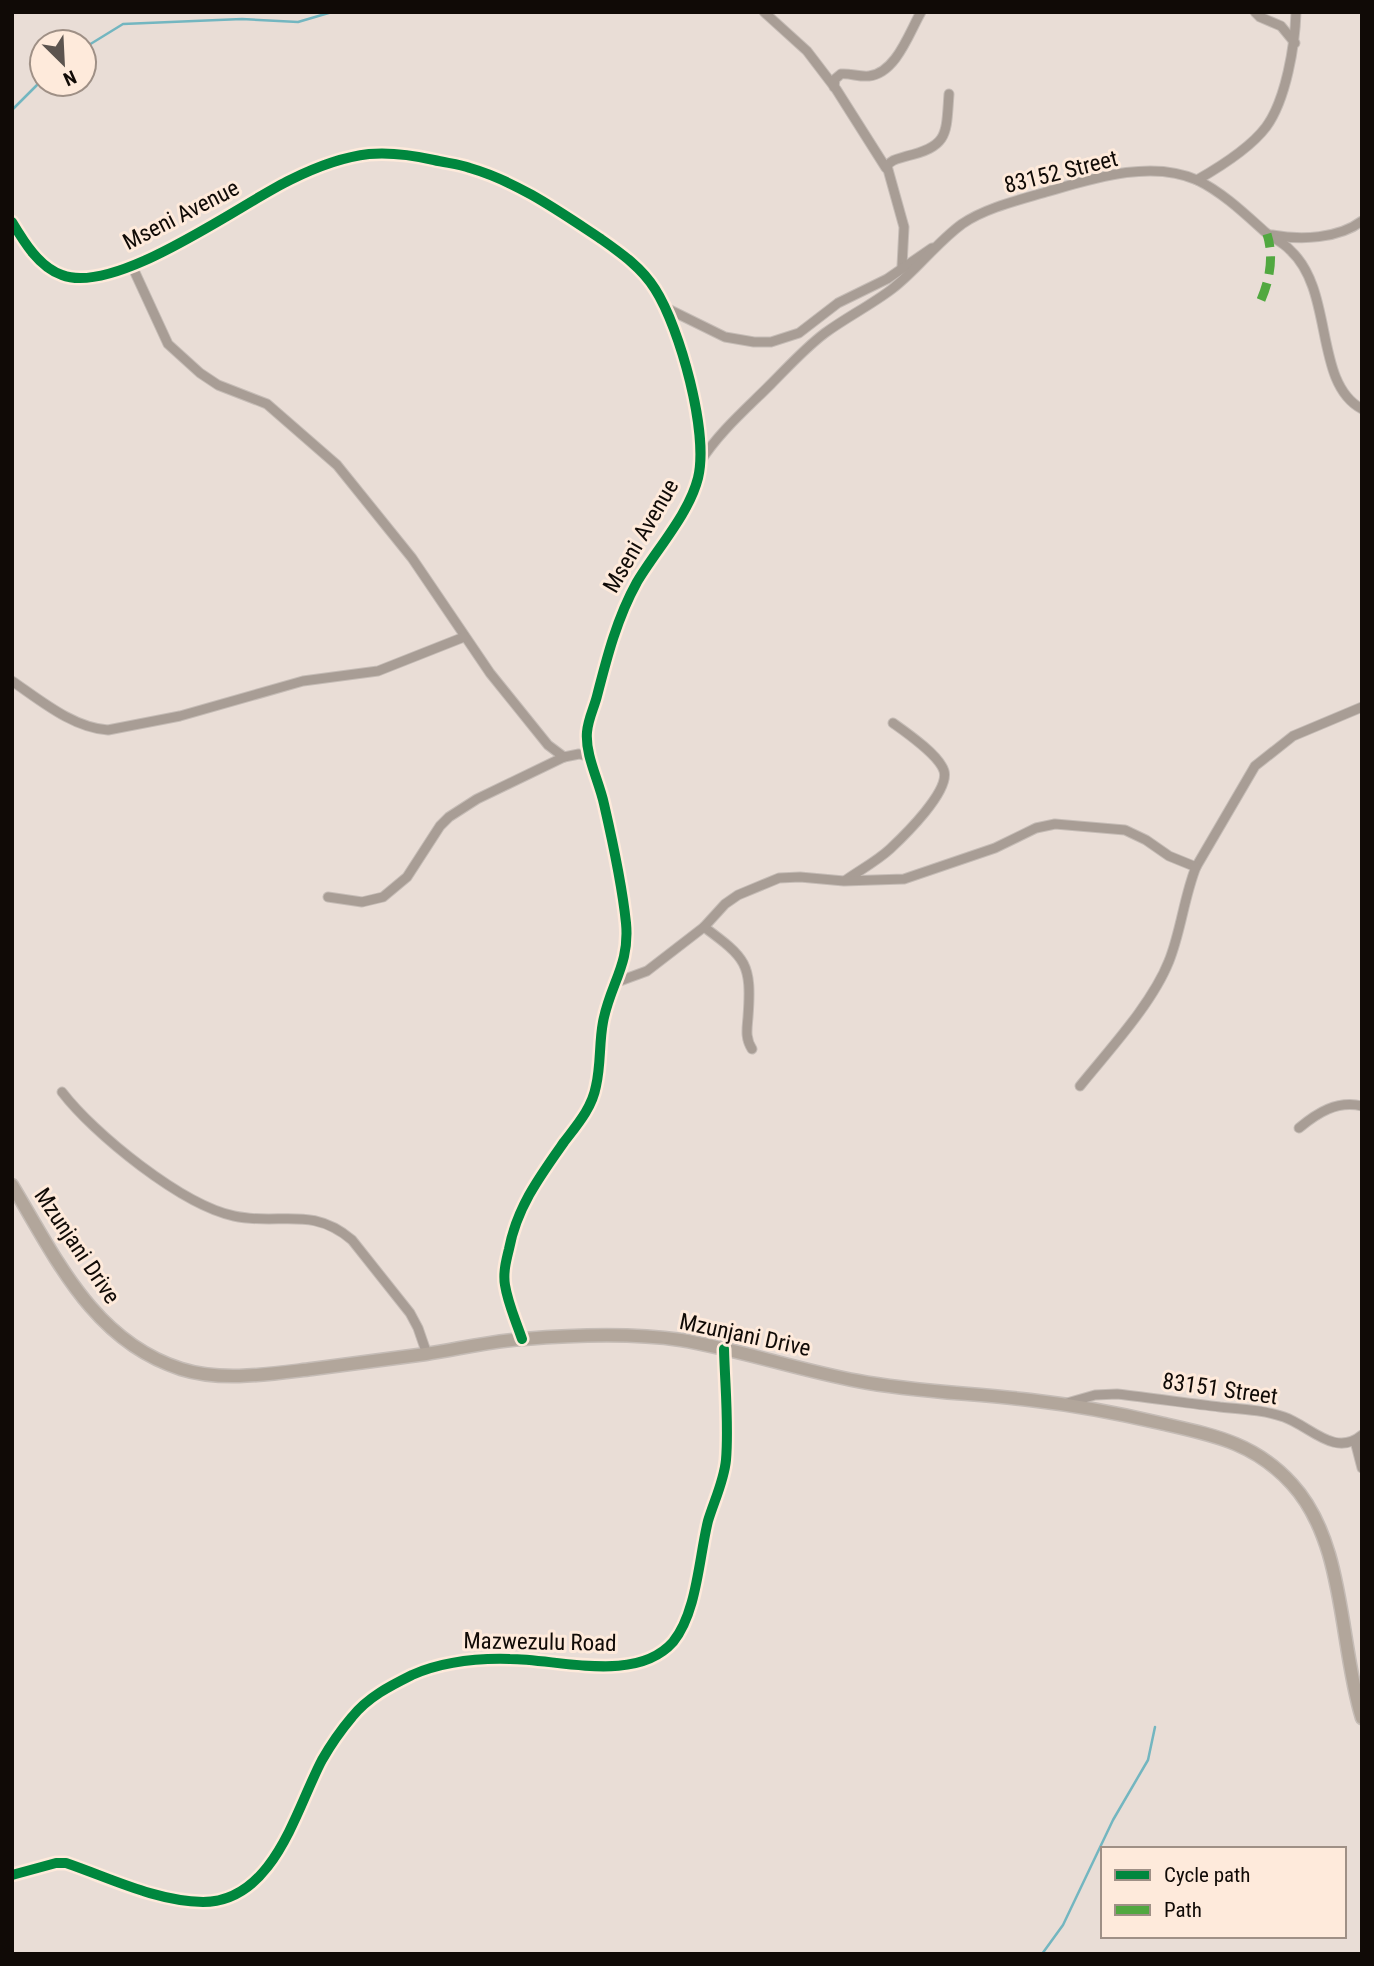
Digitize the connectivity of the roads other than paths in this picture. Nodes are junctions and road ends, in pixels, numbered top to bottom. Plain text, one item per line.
1 (764, 12) edge
2 (921, 12) edge
3 (1255, 12) edge
4 (1296, 12) edge
5 (1295, 43) junction
6 (836, 89) junction
7 (949, 94) dead end
8 (886, 169) junction
9 (1197, 180) junction
10 (1362, 221) edge
11 (12, 222) edge
12 (1267, 234) junction
13 (939, 243) junction
14 (132, 266) junction
15 (902, 266) junction
16 (664, 307) junction
17 (1362, 409) edge
18 (699, 464) junction
19 (464, 637) junction
20 (12, 681) edge
21 (1362, 707) edge
22 (893, 723) dead end
23 (564, 757) junction
24 (591, 757) junction
25 (1196, 867) junction
26 (844, 880) junction
27 (328, 897) dead end
28 (704, 927) junction
29 (617, 982) junction
30 (752, 1049) dead end
31 (1080, 1086) dead end
32 (62, 1092) dead end
33 (1362, 1106) edge
34 (1299, 1128) dead end
35 (12, 1185) edge
36 (522, 1339) junction
37 (724, 1349) junction
38 (427, 1354) junction
39 (1065, 1404) junction
40 (1358, 1438) edge
41 (1362, 1468) edge
42 (1362, 1718) edge
43 (12, 1875) edge

1 - 6 street
2 - 6 street
3 - 5 street
4 - 5 street
5 - 9 street
6 - 8 street
7 - 8 street
8 - 15 street
9 - 12 street, 83152 Street
9 - 13 street, 83152 Street
10 - 12 street
11 - 14 street, Mseni Avenue
12 - 17 street
13 - 15 street, 83152 Street
13 - 18 street, 83152 Street
14 - 16 street, Mseni Avenue
14 - 19 street
15 - 16 street, 83152 Street
16 - 18 street, Mseni Avenue
18 - 24 street, Mseni Avenue
19 - 20 street
19 - 23 street
21 - 25 street
22 - 26 street
23 - 24 street
23 - 27 street
24 - 29 street, Mseni Avenue
25 - 26 street
25 - 31 street
26 - 28 street
28 - 29 street
28 - 30 street
29 - 36 street, Mseni Avenue
32 - 38 street
33 - 34 street
35 - 38 main road, Mzunjani Drive
36 - 37 main road, Mzunjani Drive
36 - 38 main road, Mzunjani Drive
37 - 39 main road, Mzunjani Drive
37 - 43 street, Mazwezulu Road
39 - 40 street, 83151 Street
39 - 42 main road, Mzunjani Drive
40 - 41 street

